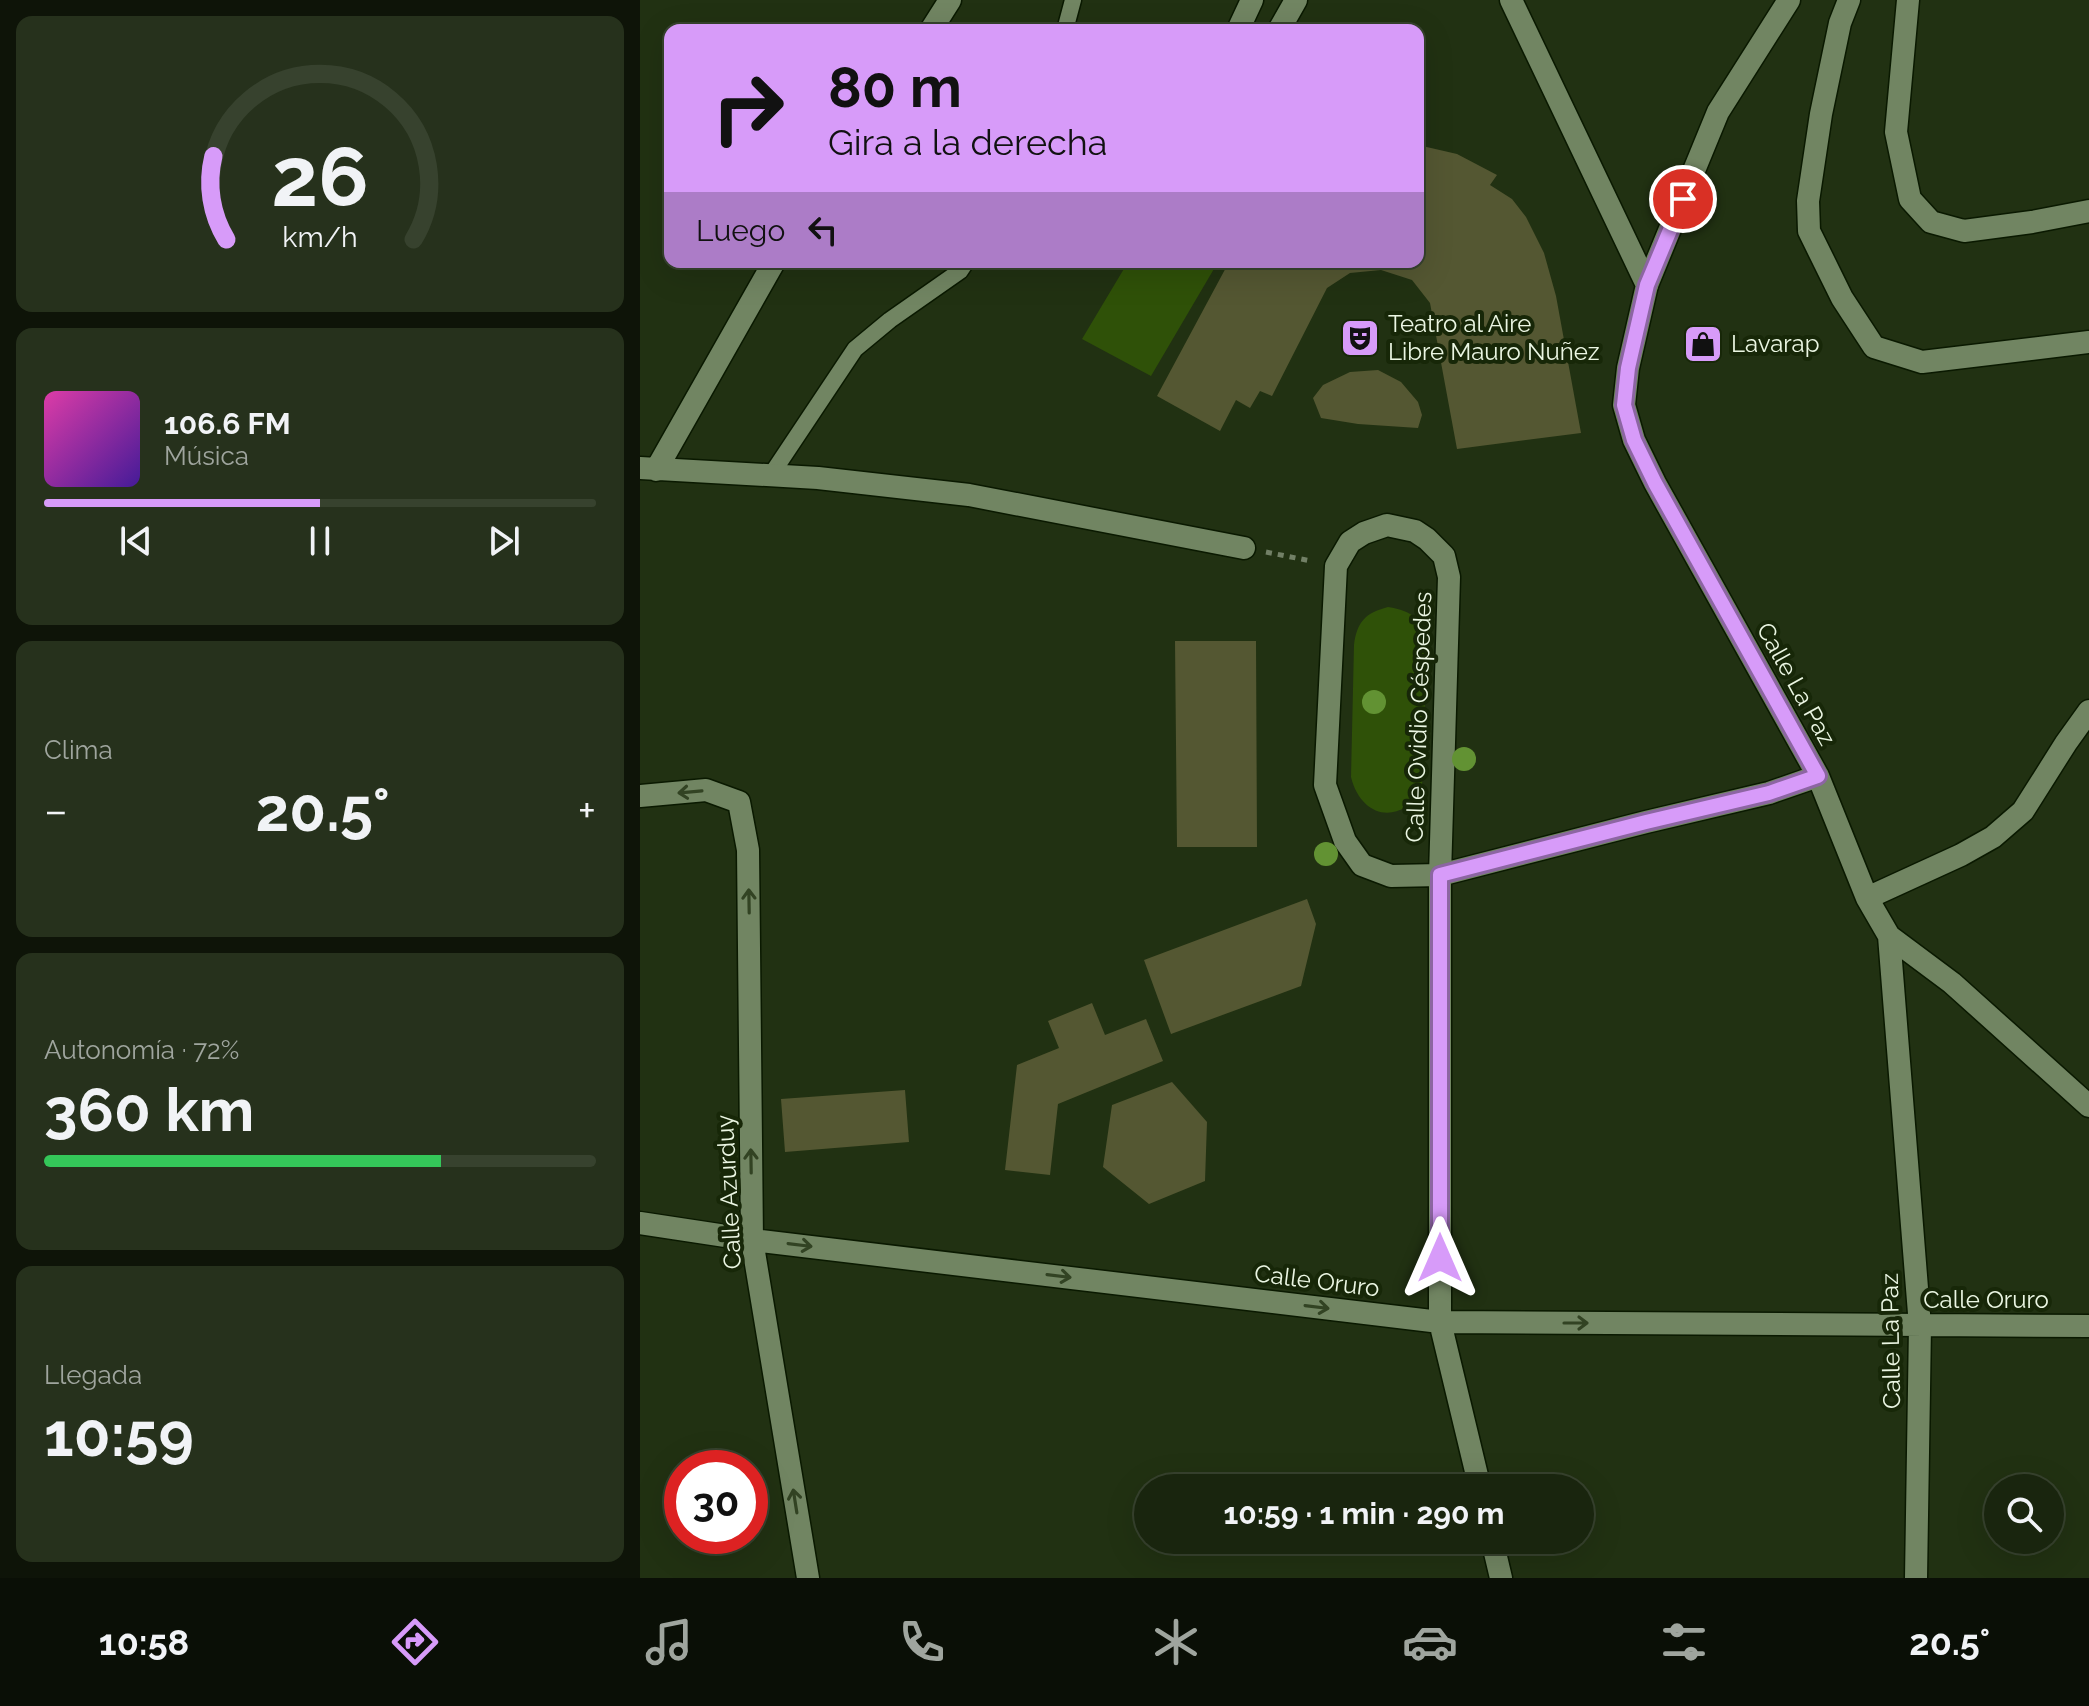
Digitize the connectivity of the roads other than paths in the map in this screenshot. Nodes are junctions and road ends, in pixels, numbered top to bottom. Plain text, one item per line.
1 (1073, 0) edge
2 (1252, 0) edge
3 (1296, 0) edge
4 (1511, 0) edge
5 (1789, 0) edge
6 (1849, 0) edge
7 (1908, 0) edge
8 (1067, 24) edge
9 (1241, 24) edge
10 (1282, 24) edge
11 (2089, 211) edge
12 (770, 268) edge
13 (962, 268) edge
14 (1647, 285) junction
15 (2089, 342) edge
16 (648, 469) edge
17 (771, 475) junction
18 (1244, 548) road end
19 (2089, 711) edge
20 (1818, 776) junction
21 (640, 796) edge
22 (1440, 875) junction
23 (1867, 898) junction
24 (1889, 936) junction
25 (2089, 1106) edge
26 (640, 1223) edge
27 (752, 1240) junction
28 (1440, 1322) junction
29 (1920, 1326) junction
30 (2089, 1326) edge
31 (1477, 1474) edge
32 (1495, 1554) edge
33 (808, 1578) edge
34 (1501, 1578) edge
35 (1916, 1578) edge

1 - 8 lane
2 - 9 street
3 - 10 street
4 - 14 street
5 - 14 street, Calle La Paz
6 - 15 street
7 - 11 street
12 - 16 street
13 - 17 lane
14 - 20 street, Calle La Paz
16 - 17 street
17 - 18 street
19 - 23 street
20 - 22 street
20 - 23 street, Calle La Paz
27 -> 21 street, Calle Azurduy
22 - 22 street, Calle Ovidio Céspedes
22 - 28 street, Calle Ovidio Céspedes
23 - 24 street, Calle La Paz
24 - 25 street
24 - 29 street, Calle La Paz
26 - 27 street, Calle Oruro
27 -> 28 street, Calle Oruro
33 -> 27 street, Calle Azurduy
28 -> 29 street, Calle Oruro
28 - 31 street, Calle Ovidio Céspedes
29 - 30 street, Calle Oruro
29 - 35 street, Calle La Paz
32 - 34 street

